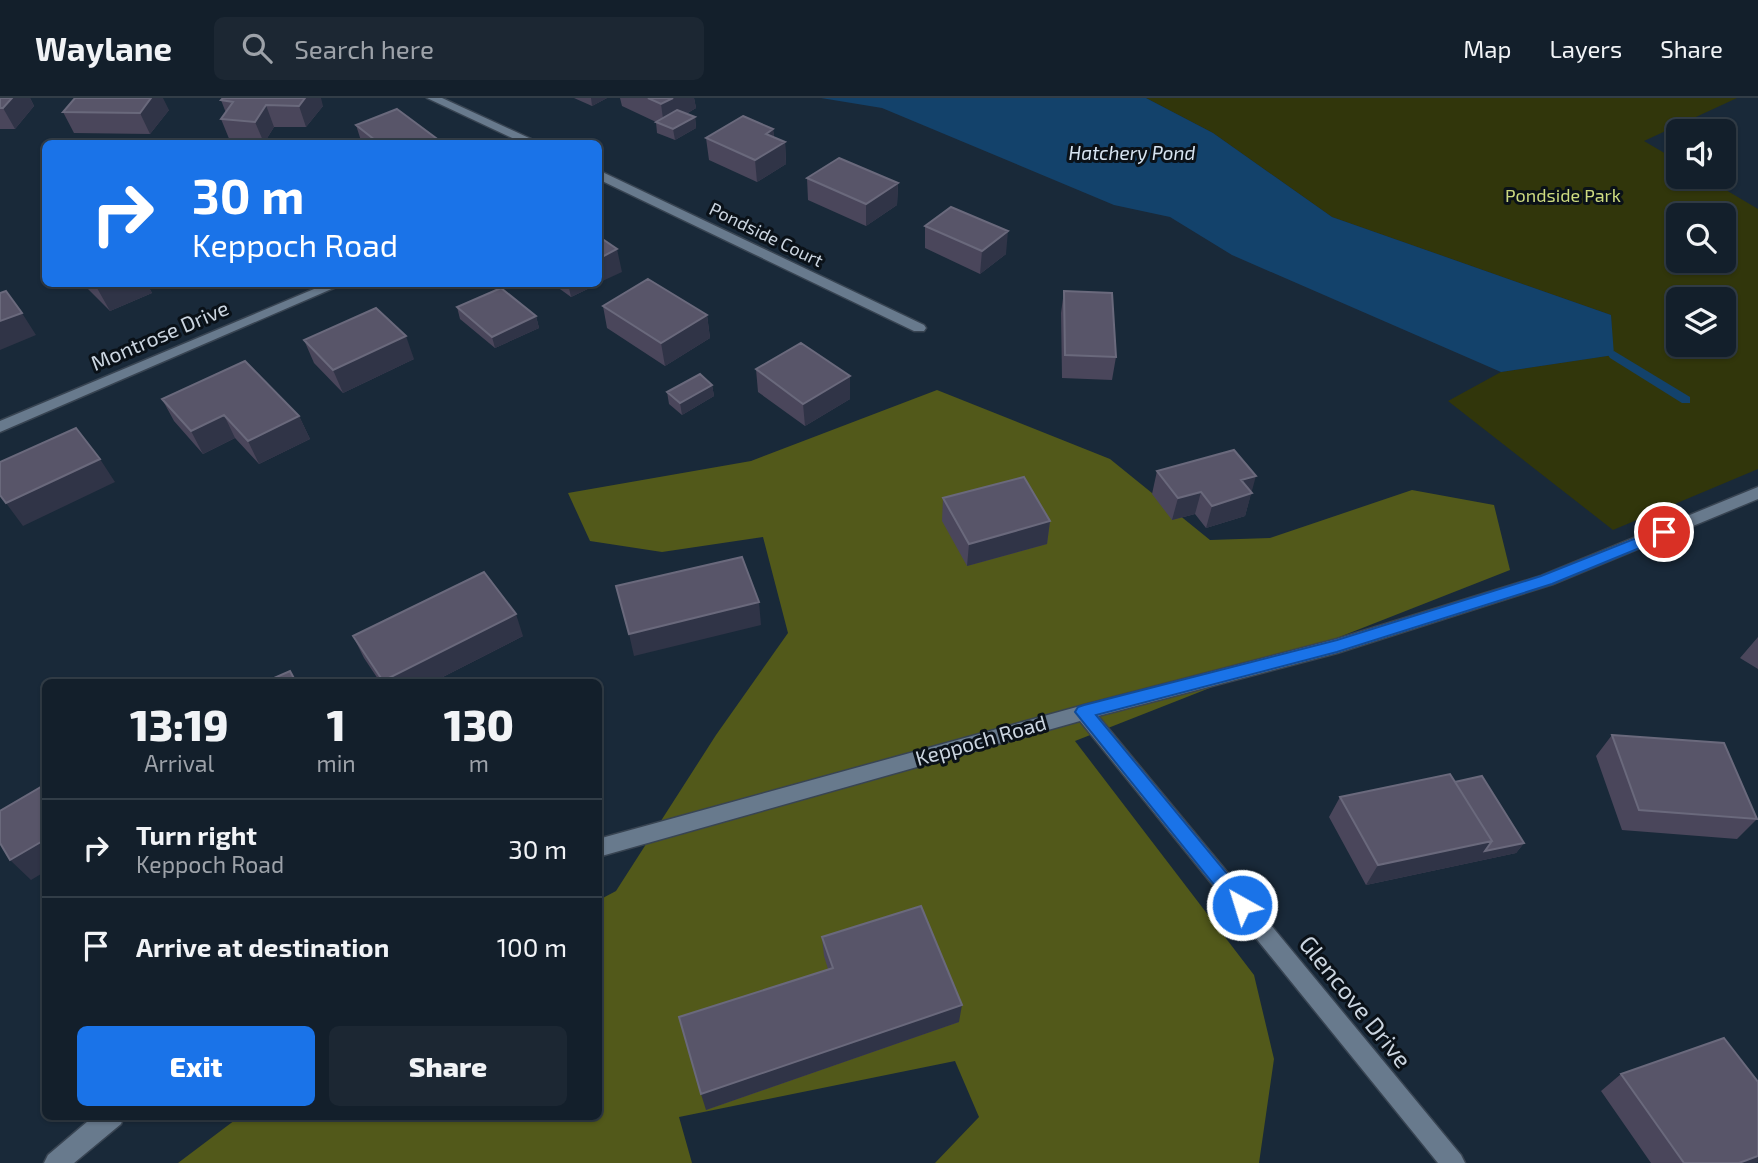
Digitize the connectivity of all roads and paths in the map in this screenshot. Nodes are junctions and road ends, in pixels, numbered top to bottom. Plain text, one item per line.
1 (433, 98) edge
2 (527, 140) edge
3 (602, 176) edge
4 (329, 287) edge
5 (919, 328) dead end
6 (0, 428) edge
7 (1758, 493) edge
8 (1084, 712) junction
9 (602, 847) edge
10 (108, 1120) edge
11 (56, 1163) edge
12 (1453, 1163) edge

1 - 2 street
3 - 5 street, Pondside Court
4 - 6 street, Montrose Drive
7 - 8 street, Keppoch Road
8 - 9 street, Keppoch Road
8 - 12 street, Glencove Drive
10 - 11 street

